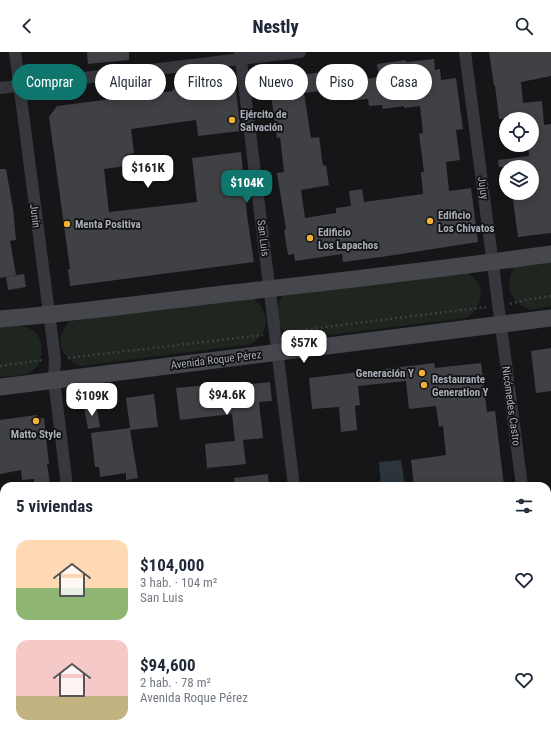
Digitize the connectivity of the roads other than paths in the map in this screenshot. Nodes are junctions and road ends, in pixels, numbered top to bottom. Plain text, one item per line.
1 (14, 52) edge
2 (300, 52) edge
3 (464, 52) edge
4 (240, 56) edge
5 (16, 64) edge
6 (87, 77) edge
7 (12, 87) edge
8 (0, 88) edge
9 (21, 100) edge
10 (551, 254) edge
11 (493, 262) junction
12 (270, 289) junction
13 (48, 315) junction
14 (551, 318) edge
15 (0, 319) edge
16 (500, 325) junction
17 (276, 353) junction
18 (54, 380) junction
19 (0, 387) edge
20 (67, 482) edge
21 (293, 482) edge
22 (521, 482) edge

1 - 5 street, Junín
2 - 4 street
3 - 11 street, Jujuy
4 - 6 street
4 - 12 street, San Luis
7 - 8 street
9 - 13 street, Junín
10 - 11 main road
11 - 12 main road
11 - 16 street, Jujuy
12 - 13 main road
12 - 17 street, San Luis
13 - 15 main road
13 - 18 street, Junín
14 - 16 main road, Avenida Roque Pérez
16 - 17 main road, Avenida Roque Pérez
16 - 22 street, Nicómedes Castro
17 - 18 main road, Avenida Roque Pérez
17 - 21 street, San Luis
18 - 19 main road, Avenida Roque Pérez
18 - 20 street, Junín

